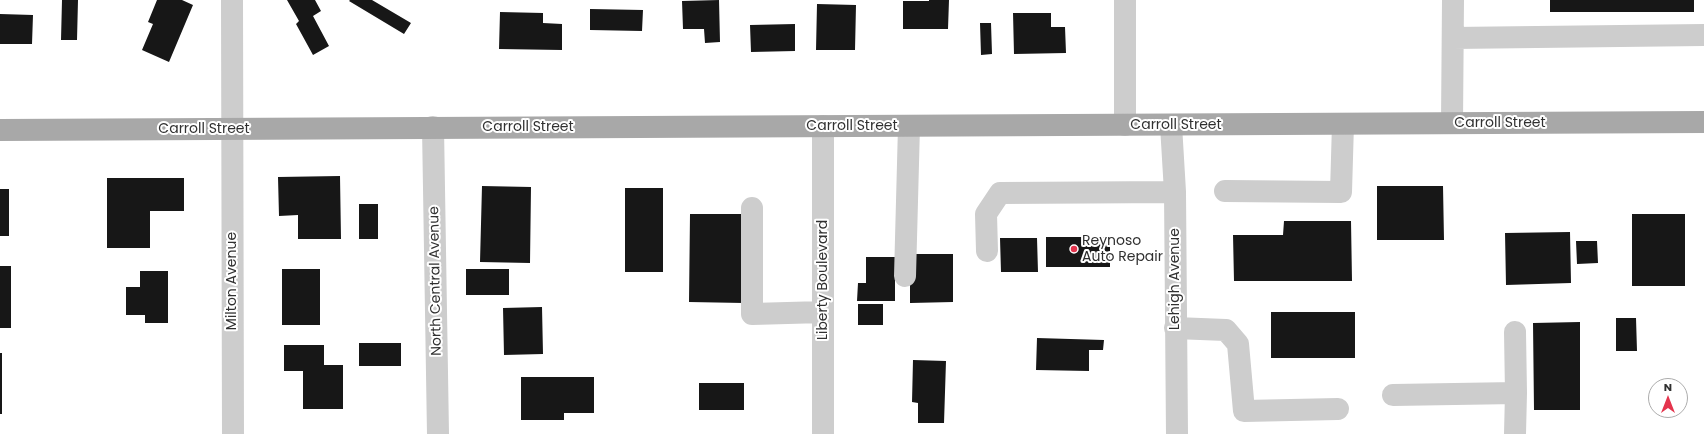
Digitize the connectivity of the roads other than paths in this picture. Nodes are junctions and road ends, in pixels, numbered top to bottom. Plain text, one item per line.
1 (232, 0) edge
2 (1125, 0) edge
3 (1453, 0) edge
4 (1704, 35) edge
5 (1453, 38) junction
6 (1704, 122) edge
7 (1452, 123) junction
8 (1342, 124) junction
9 (1125, 125) junction
10 (1172, 125) junction
11 (823, 126) junction
12 (909, 126) junction
13 (433, 127) junction
14 (231, 129) junction
15 (0, 130) edge
16 (1225, 191) dead end
17 (1175, 192) junction
18 (752, 208) dead end
19 (987, 251) dead end
20 (905, 276) dead end
21 (823, 312) junction
22 (1175, 328) junction
23 (1515, 332) dead end
24 (1516, 393) junction
25 (1393, 395) dead end
26 (1338, 409) dead end
27 (233, 434) edge
28 (438, 434) edge
29 (823, 434) edge
30 (1177, 434) edge
31 (1515, 434) edge

1 - 14 street, Milton Avenue
2 - 9 street
3 - 5 street
4 - 5 street
5 - 7 street
6 - 7 main road, Carroll Street
7 - 8 main road, Carroll Street
8 - 10 main road, Carroll Street
8 - 16 street
9 - 10 main road, Carroll Street
9 - 12 main road, Carroll Street
10 - 17 street, Lehigh Avenue
11 - 12 main road, Carroll Street
11 - 13 main road, Carroll Street
11 - 21 street, Liberty Boulevard
12 - 20 street
13 - 14 main road, Carroll Street
13 - 28 street, North Central Avenue
14 - 15 main road, Carroll Street
14 - 27 street, Milton Avenue
17 - 19 street
17 - 22 street, Lehigh Avenue
18 - 21 street
21 - 29 street, Liberty Boulevard
22 - 26 street
22 - 30 street, Lehigh Avenue
23 - 24 street
24 - 25 street
24 - 31 street

